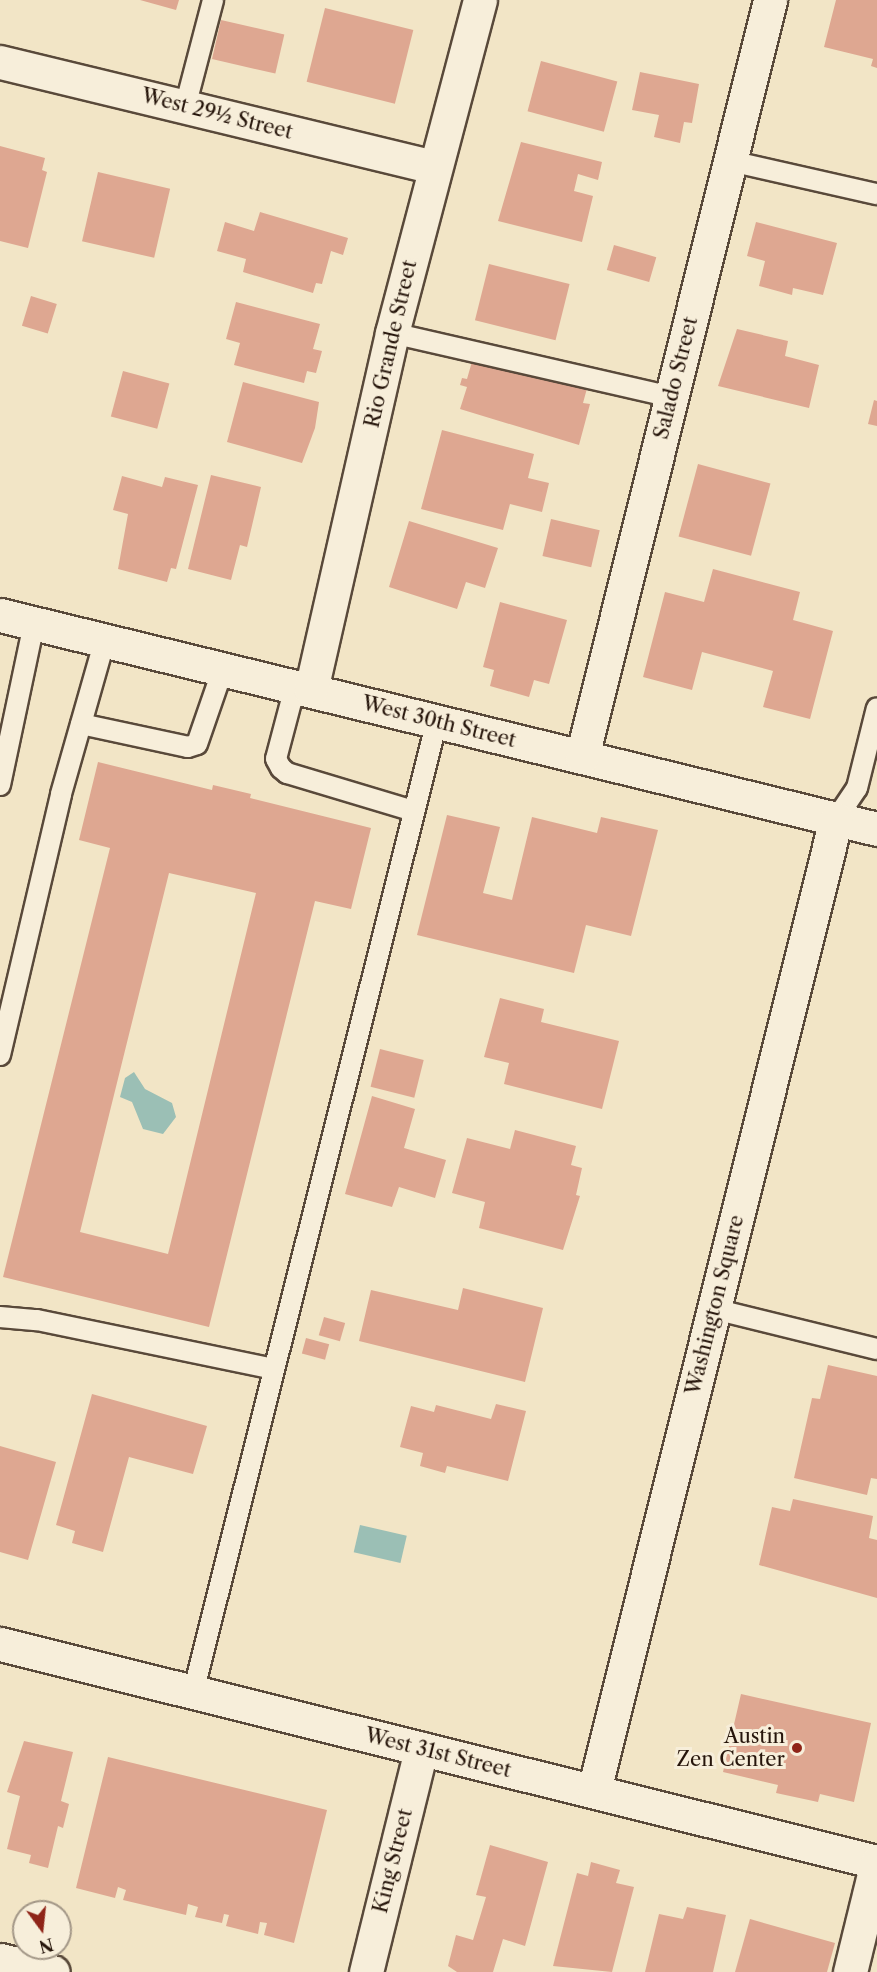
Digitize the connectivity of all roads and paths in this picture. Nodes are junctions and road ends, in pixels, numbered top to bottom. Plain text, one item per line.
1 (213, 0) edge
2 (480, 0) edge
3 (770, 0) edge
4 (0, 62) edge
5 (185, 106) junction
6 (730, 161) junction
7 (434, 167) junction
8 (877, 194) edge
9 (392, 333) junction
10 (672, 397) junction
11 (0, 615) edge
12 (34, 623) junction
13 (105, 640) junction
14 (224, 669) junction
15 (303, 688) junction
16 (877, 708) edge
17 (437, 721) junction
18 (81, 724) junction
19 (582, 757) junction
20 (0, 785) edge
21 (414, 811) junction
22 (836, 819) junction
23 (877, 829) edge
24 (0, 1055) edge
25 (714, 1309) junction
26 (0, 1317) edge
27 (877, 1349) edge
28 (274, 1369) junction
29 (0, 1644) edge
30 (193, 1693) junction
31 (421, 1749) junction
32 (594, 1791) junction
33 (877, 1862) edge
34 (0, 1960) edge
35 (53, 1972) edge
36 (366, 1972) edge
37 (850, 1972) edge

1 - 5 lane
2 - 7 street, Rio Grande Street
3 - 6 street, Salado Street
4 - 5 street, West 29½ Street
5 - 7 street, West 29½ Street
6 - 8 lane
6 - 10 street, Salado Street
7 - 9 street, Rio Grande Street
9 - 10 lane
9 - 15 street, Rio Grande Street
10 - 19 street, Salado Street
11 - 12 street, West 30th Street
12 - 13 street, West 30th Street
12 - 20 lane
13 - 14 street, West 30th Street
13 - 18 lane
14 - 15 street, West 30th Street
14 - 18 lane
15 - 17 street, West 30th Street
15 - 21 lane
16 - 22 lane
17 - 19 street, West 30th Street
17 - 21 lane
18 - 24 lane
19 - 22 street, West 30th Street
21 - 28 lane
22 - 23 street, West 30th Street
22 - 25 street, Washington Square
25 - 27 lane
25 - 32 street, Washington Square
26 - 28 lane
28 - 30 lane
29 - 30 street, West 31st Street
30 - 31 street, West 31st Street
31 - 32 street, West 31st Street
31 - 36 street, King Street
32 - 33 street, West 31st Street
33 - 37 street
34 - 35 street

